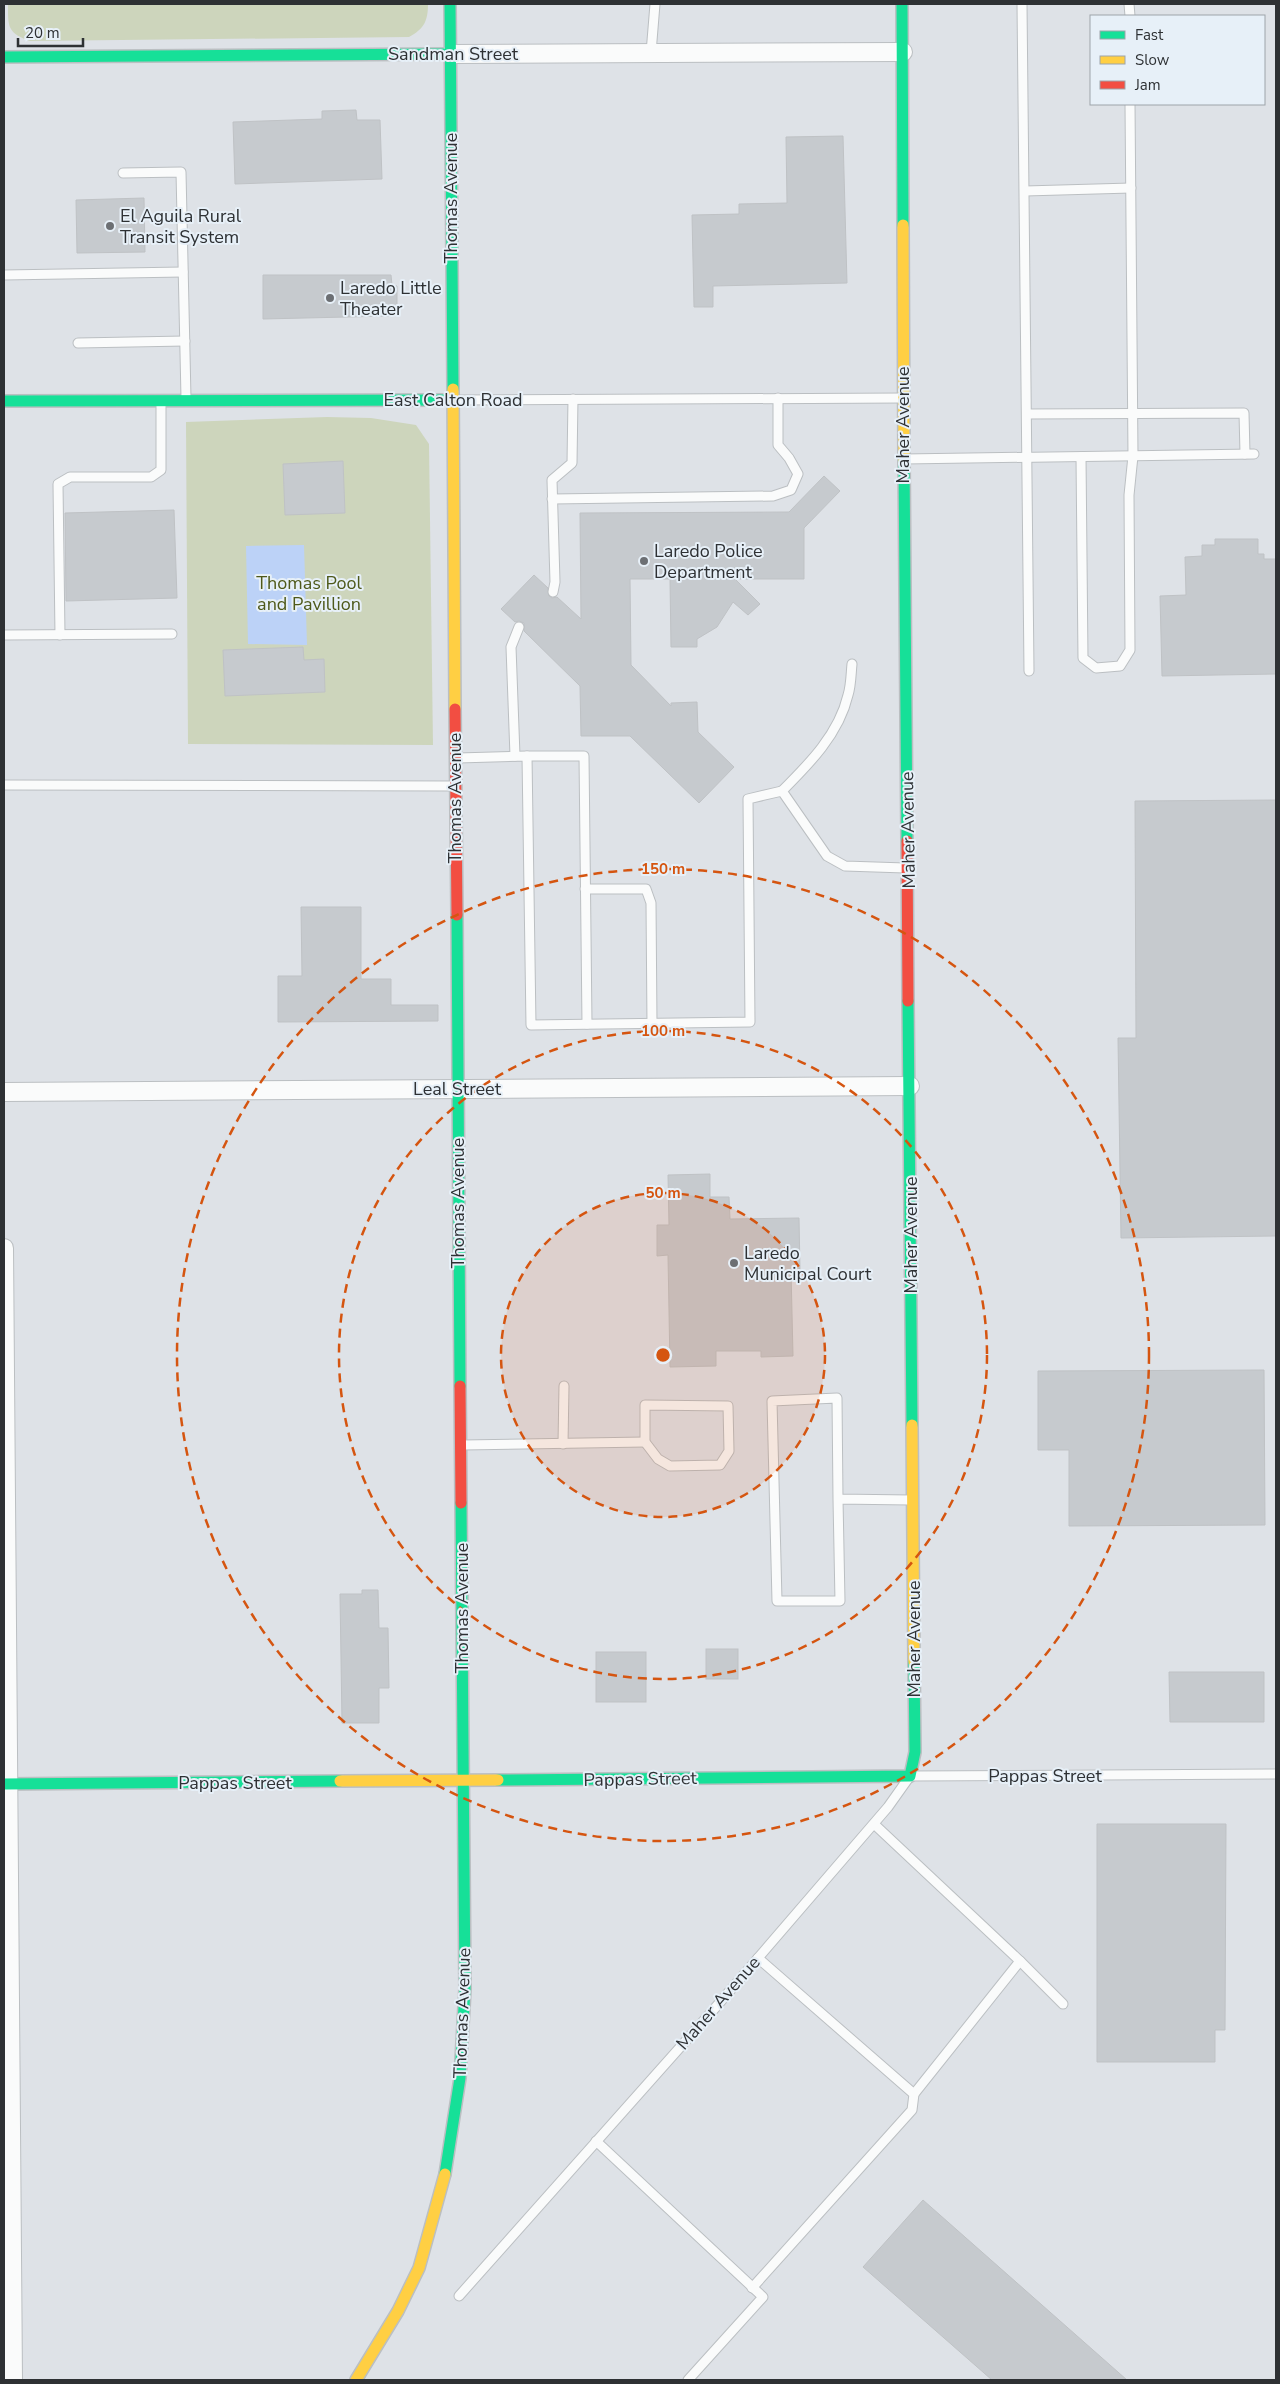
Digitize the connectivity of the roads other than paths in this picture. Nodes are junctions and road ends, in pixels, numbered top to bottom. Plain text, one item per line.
1 (450, 4) edge
2 (655, 4) edge
3 (902, 4) edge
4 (1022, 4) edge
5 (903, 52) junction
6 (651, 53) junction
7 (450, 54) junction
8 (4, 57) edge
9 (1130, 105) edge
10 (123, 173) dead end
11 (1131, 188) junction
12 (1024, 191) junction
13 (183, 272) junction
14 (4, 275) edge
15 (185, 341) junction
16 (78, 343) dead end
17 (778, 398) junction
18 (903, 398) junction
19 (572, 399) junction
20 (452, 400) junction
21 (161, 401) junction
22 (186, 401) junction
23 (4, 402) edge
24 (1027, 414) junction
25 (1132, 414) junction
26 (1081, 456) junction
27 (1133, 456) junction
28 (1027, 457) junction
29 (904, 459) junction
30 (552, 499) junction
31 (552, 592) dead end
32 (519, 627) dead end
33 (172, 634) dead end
34 (4, 635) edge
35 (60, 635) junction
36 (852, 664) dead end
37 (1028, 671) dead end
38 (515, 756) junction
39 (527, 756) junction
40 (455, 758) junction
41 (4, 785) edge
42 (455, 786) junction
43 (782, 791) junction
44 (908, 868) junction
45 (585, 889) junction
46 (587, 1024) junction
47 (652, 1024) junction
48 (910, 1086) junction
49 (457, 1089) junction
50 (4, 1092) edge
51 (4, 1248) edge
52 (564, 1386) dead end
53 (645, 1442) junction
54 (562, 1444) junction
55 (460, 1445) junction
56 (838, 1498) junction
57 (913, 1501) junction
58 (1276, 1774) edge
59 (910, 1776) junction
60 (463, 1781) junction
61 (6, 1784) edge
62 (874, 1824) junction
63 (7, 1907) edge
64 (758, 1958) junction
65 (1020, 1961) junction
66 (1063, 2004) dead end
67 (914, 2094) junction
68 (596, 2141) junction
69 (752, 2288) junction
70 (459, 2296) dead end
71 (13, 2380) edge
72 (356, 2380) edge
73 (688, 2380) edge

1 - 7 street, Thomas Avenue
2 - 6 lane
3 - 5 street, Maher Avenue
4 - 12 lane
5 - 6 street, Sandman Street
5 - 18 street, Maher Avenue
6 - 7 street, Sandman Street
7 - 8 street, Sandman Street
7 - 20 street, Thomas Avenue
9 - 11 lane
10 - 13 lane
11 - 12 lane
11 - 25 lane
12 - 24 lane
13 - 14 lane
13 - 15 lane
15 - 16 lane
15 - 22 lane
17 - 18 lane, East Calton Road
17 - 19 lane, East Calton Road
17 - 30 lane
18 - 29 street, Maher Avenue
19 - 20 lane, East Calton Road
19 - 30 lane
20 - 22 street, East Calton Road
20 - 40 street, Thomas Avenue
21 - 22 street, East Calton Road
21 - 23 street, East Calton Road
21 - 35 lane
24 - 25 lane
24 - 28 lane
25 - 27 lane
25 - 27 lane
26 - 27 lane
26 - 27 lane
26 - 28 lane
28 - 29 lane
28 - 37 lane
29 - 44 street, Maher Avenue
30 - 31 lane
32 - 38 lane
33 - 35 lane
34 - 35 lane
36 - 43 lane
38 - 39 lane
38 - 40 lane
39 - 45 lane
39 - 46 lane
40 - 42 street, Thomas Avenue
41 - 42 lane
42 - 49 street, Thomas Avenue
43 - 44 lane
43 - 47 lane
44 - 48 street, Maher Avenue
45 - 46 lane
45 - 47 lane
46 - 47 lane
48 - 49 street, Leal Street
48 - 57 street, Maher Avenue
49 - 50 street, Leal Street
49 - 55 street, Thomas Avenue
51 - 61 street
52 - 54 lane
53 - 53 lane
53 - 54 lane
54 - 55 lane
55 - 60 street, Thomas Avenue
56 - 56 lane
56 - 57 lane
57 - 59 street, Maher Avenue
58 - 59 lane, Pappas Street
59 - 60 street, Pappas Street
59 - 62 lane, Maher Avenue
60 - 61 street, Pappas Street
60 - 72 street, Thomas Avenue
61 - 63 street
62 - 64 lane, Maher Avenue
62 - 65 lane
63 - 71 street
64 - 67 lane
64 - 68 lane, Maher Avenue
65 - 66 lane
65 - 67 lane
67 - 69 lane
68 - 69 lane
68 - 70 lane, Maher Avenue
69 - 73 lane

